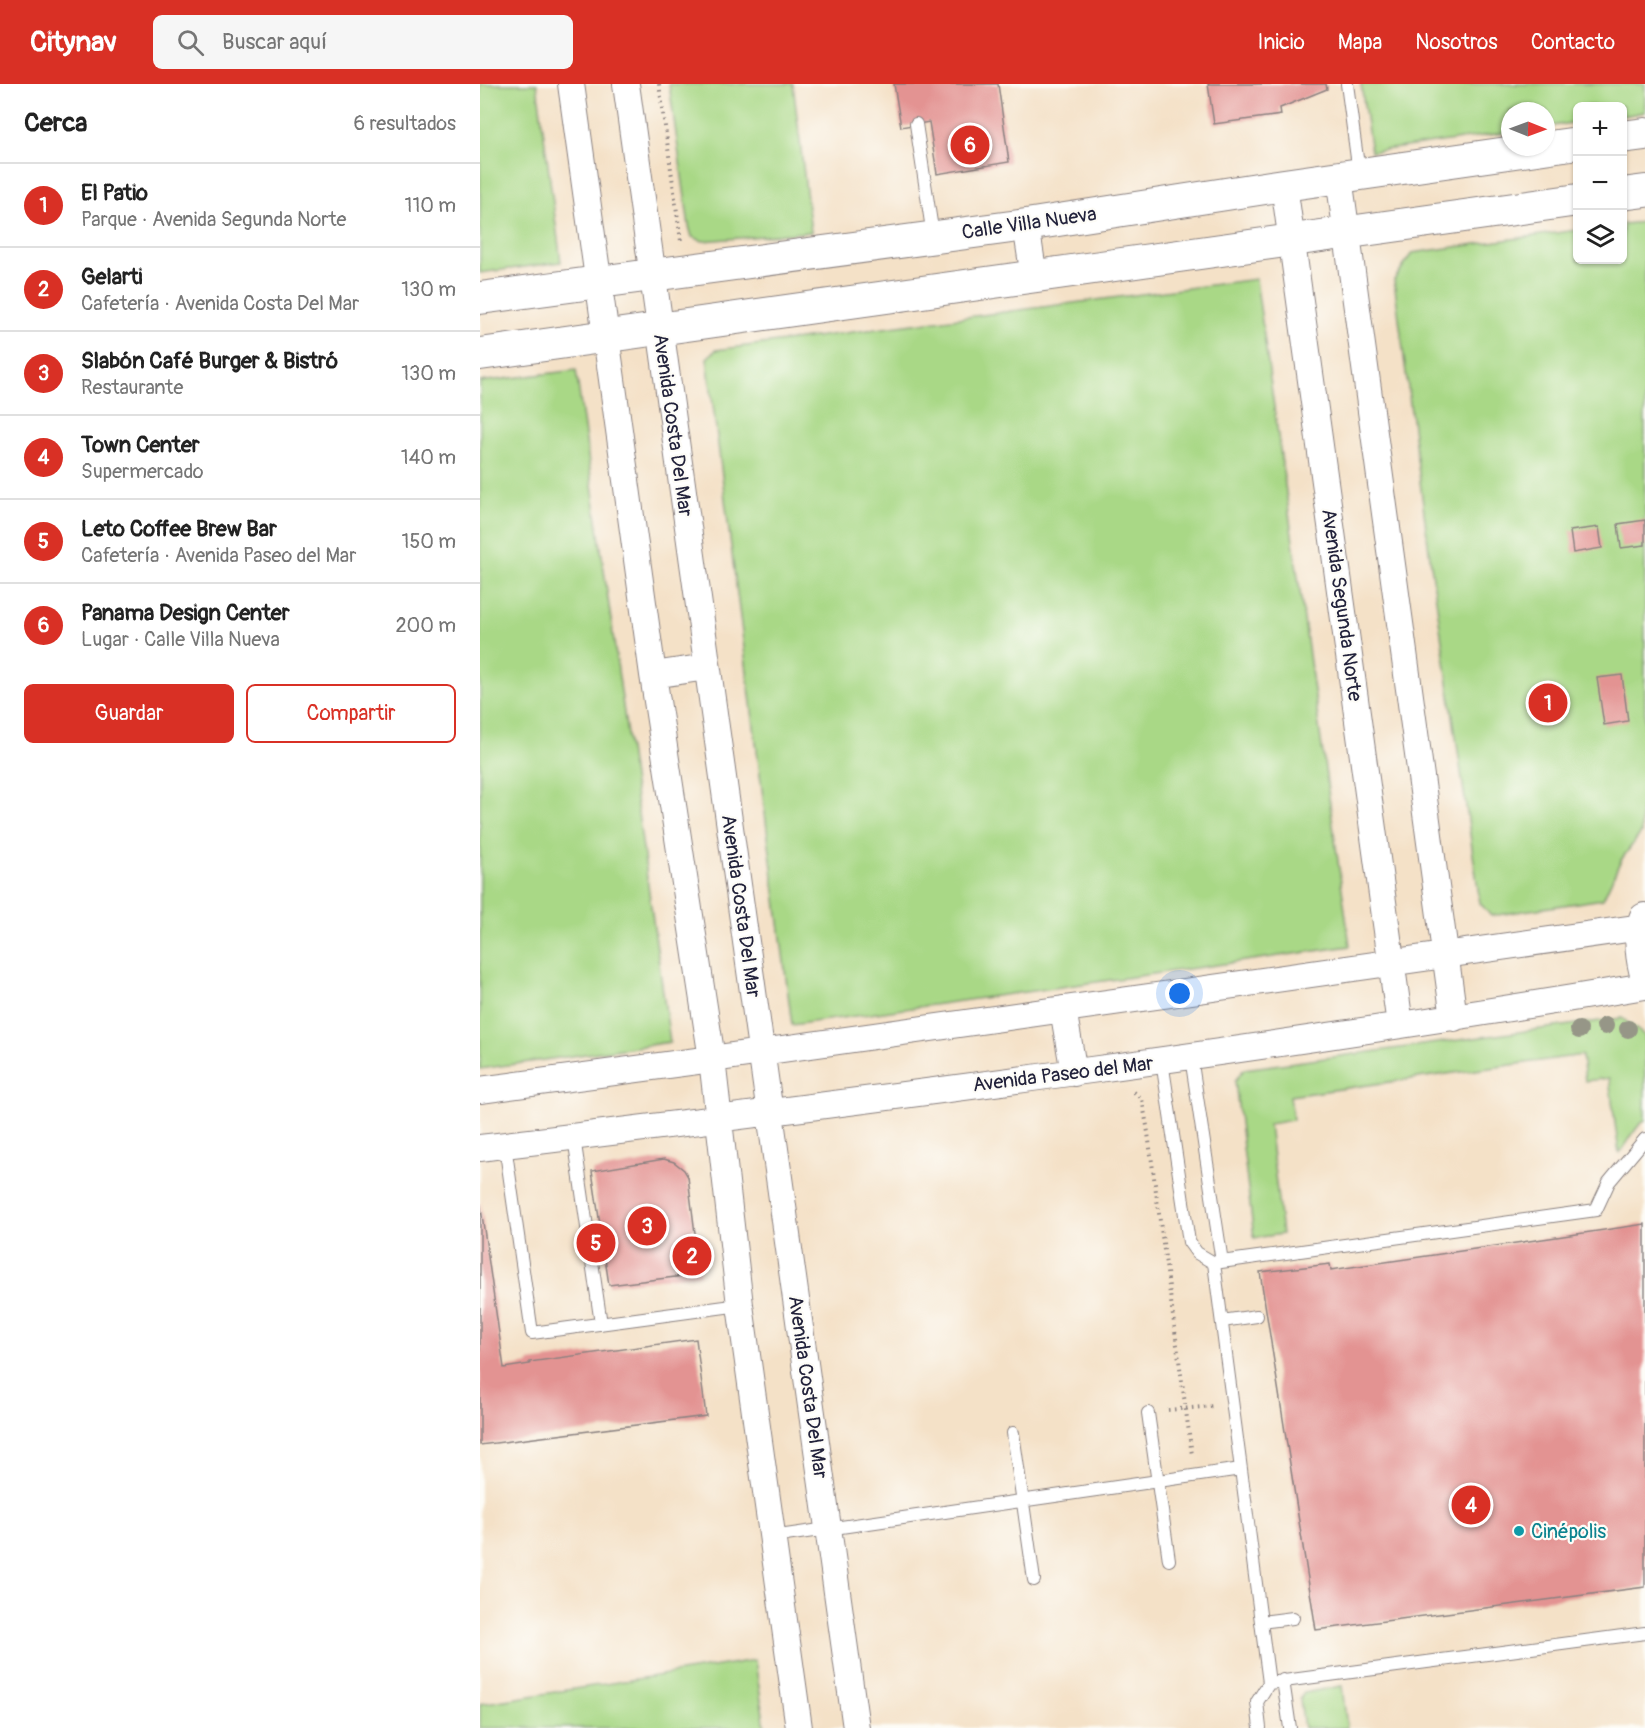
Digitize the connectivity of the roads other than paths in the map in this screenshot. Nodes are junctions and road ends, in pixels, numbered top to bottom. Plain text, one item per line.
1 (571, 84) edge
2 (626, 84) edge
3 (1347, 84) edge
4 (916, 124) dead end
5 (1645, 134) edge
6 (1627, 136) edge
7 (1573, 144) edge
8 (1349, 176) junction
9 (1284, 185) junction
10 (1645, 191) edge
11 (1627, 193) edge
12 (1573, 201) edge
13 (1026, 225) junction
14 (1347, 233) junction
15 (934, 237) junction
16 (1292, 240) junction
17 (652, 274) junction
18 (1034, 277) junction
19 (599, 281) junction
20 (480, 298) edge
21 (660, 329) junction
22 (606, 336) junction
23 (480, 354) edge
24 (707, 667) junction
25 (654, 675) junction
26 (1644, 923) edge
27 (1447, 955) junction
28 (1392, 963) junction
29 (1645, 970) edge
30 (1645, 986) edge
31 (1063, 1009) junction
32 (1454, 1018) junction
33 (1400, 1025) junction
34 (761, 1051) junction
35 (1191, 1057) junction
36 (712, 1059) junction
37 (1162, 1061) junction
38 (1074, 1073) junction
39 (480, 1090) edge
40 (769, 1112) junction
41 (718, 1120) junction
42 (574, 1137) junction
43 (1645, 1139) edge
44 (505, 1145) junction
45 (480, 1148) edge
46 (1218, 1262) junction
47 (740, 1305) junction
48 (1257, 1316) dead end
49 (1222, 1322) junction
50 (601, 1324) junction
51 (1148, 1413) road end
52 (1013, 1433) dead end
53 (1241, 1469) junction
54 (1158, 1482) junction
55 (1023, 1502) junction
56 (828, 1529) junction
57 (772, 1537) junction
58 (1169, 1560) dead end
59 (1034, 1580) dead end
60 (1293, 1618) dead end
61 (1261, 1622) junction
62 (1645, 1633) edge
63 (1283, 1680) junction
64 (1269, 1683) junction
65 (799, 1728) edge
66 (856, 1728) edge
67 (1260, 1728) edge
68 (1290, 1728) edge

1 - 19 street
2 - 17 street, Avenida Costa Del Mar
3 - 8 lane
4 - 15 lane
5 - 6 street
7 - 8 street, Calle Villa Nueva
8 - 9 street, Calle Villa Nueva
8 - 14 street
9 - 13 street, Calle Villa Nueva
9 - 16 street, Avenida Segunda Norte
10 - 11 street
12 - 14 street
13 - 15 street, Calle Villa Nueva
13 - 18 street
14 - 16 street
14 - 27 street
15 - 17 street, Calle Villa Nueva
16 - 18 street
16 - 28 street, Avenida Segunda Norte
17 - 19 street, Calle Villa Nueva
17 - 21 street, Avenida Costa Del Mar
18 - 21 street
19 - 20 street, Calle Villa Nueva
19 - 22 street
21 - 22 street
21 - 24 street, Avenida Costa Del Mar
22 - 23 street
22 - 25 street
24 - 25 street
24 - 34 street, Avenida Costa Del Mar
25 - 36 street
26 - 27 street
26 - 29 street
27 - 28 street
27 - 32 street
28 - 31 street
28 - 33 street, Avenida Segunda Norte
30 - 32 street, Avenida Paseo del Mar
31 - 34 street
31 - 38 street
32 - 33 street, Avenida Paseo del Mar
33 - 35 street, Avenida Paseo del Mar
34 - 36 street
34 - 40 street, Avenida Costa Del Mar
35 - 37 street, Avenida Paseo del Mar
35 - 46 lane
36 - 39 street
36 - 41 street
37 - 38 street, Avenida Paseo del Mar
37 - 46 lane
38 - 40 street, Avenida Paseo del Mar
40 - 41 street, Avenida Paseo del Mar
40 - 56 street, Avenida Costa Del Mar
41 - 42 street, Avenida Paseo del Mar
41 - 47 street
42 - 44 street, Avenida Paseo del Mar
42 - 50 lane
43 - 46 lane
44 - 45 street, Avenida Paseo del Mar
44 - 50 lane
46 - 49 lane
47 - 50 lane
47 - 57 street
48 - 49 lane
49 - 53 lane
51 - 54 lane
52 - 55 lane
53 - 54 lane
53 - 61 lane
54 - 55 lane
54 - 58 lane
55 - 56 lane
55 - 59 lane
56 - 57 lane
56 - 66 street, Avenida Costa Del Mar
57 - 65 street
60 - 61 lane
61 - 64 lane
62 - 63 lane
63 - 64 lane
63 - 68 lane
64 - 67 lane

